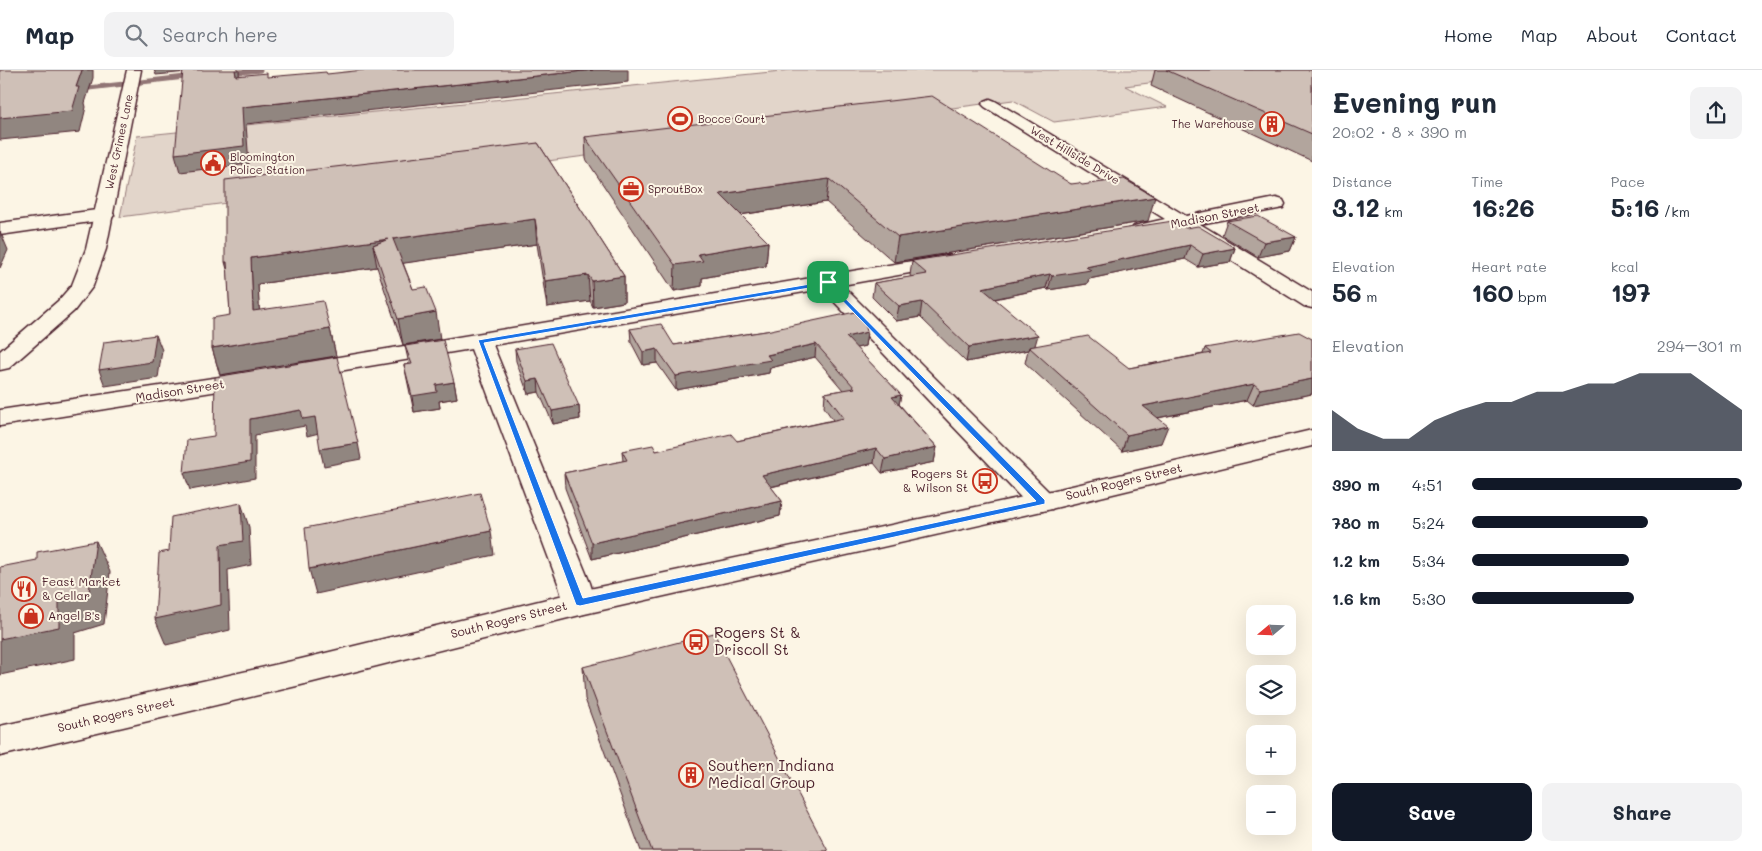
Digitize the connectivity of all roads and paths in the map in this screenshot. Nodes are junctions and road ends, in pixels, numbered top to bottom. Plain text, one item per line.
1 (132, 80) edge
2 (990, 104) dead end
3 (1276, 204) dead end
4 (104, 215) junction
5 (1186, 222) junction
6 (0, 228) edge
7 (1119, 233) edge
8 (965, 258) edge
9 (828, 282) junction
10 (1312, 301) edge
11 (480, 341) junction
12 (0, 363) edge
13 (0, 418) edge
14 (1312, 438) edge
15 (1042, 502) junction
16 (580, 603) junction
17 (0, 741) edge

1 - 4 street, West Grimes Lane
2 - 5 street, West Hillside Drive
3 - 5 street, Madison Street
4 - 6 street
4 - 12 street, West Grimes Lane
5 - 7 street, Madison Street
5 - 10 street, West Hillside Drive
8 - 9 street, Madison Street
9 - 11 street, Madison Street
9 - 15 street
11 - 13 street, Madison Street
11 - 16 street
14 - 15 street, South Rogers Street
15 - 16 street, South Rogers Street
16 - 17 street, South Rogers Street

